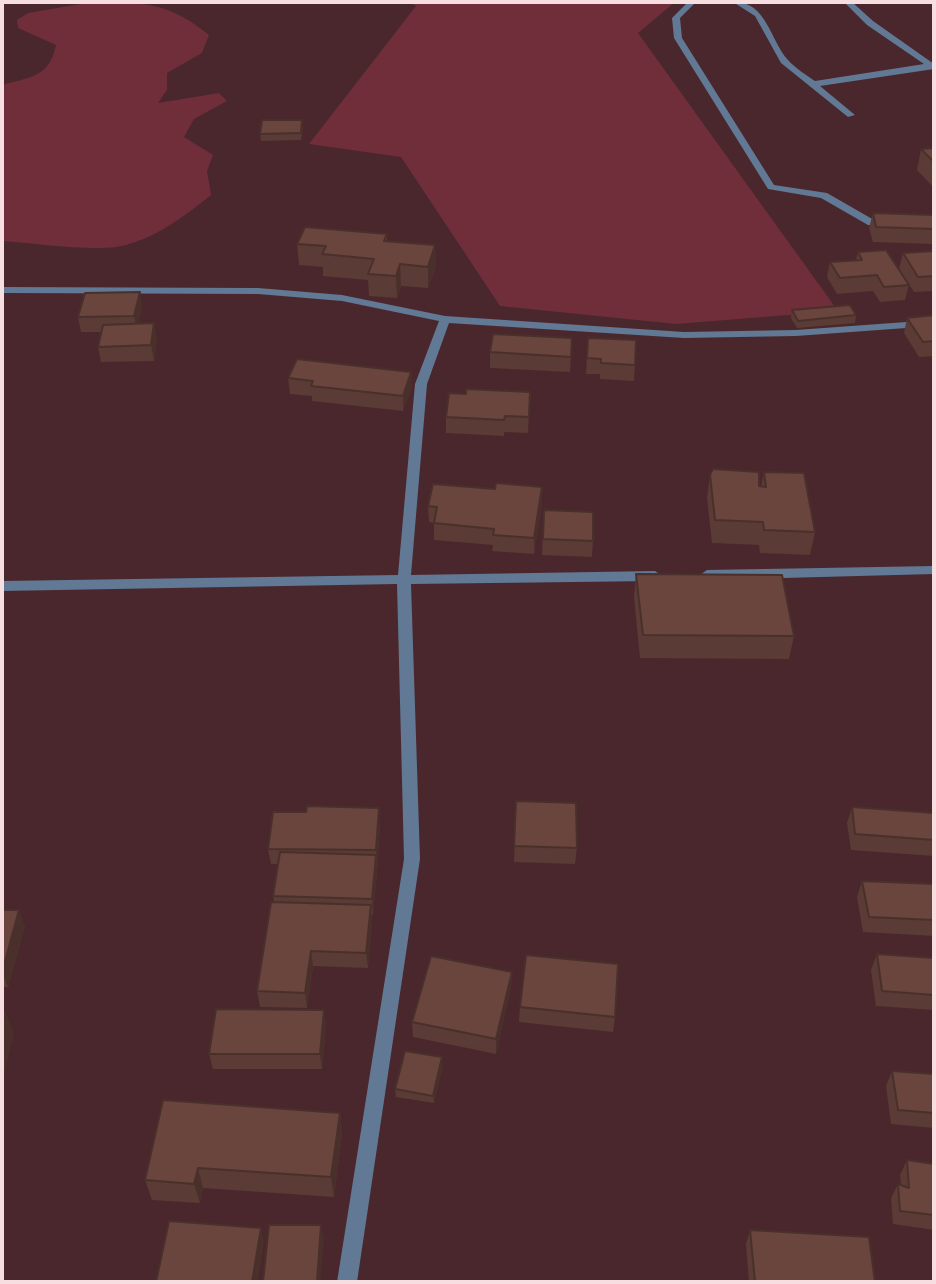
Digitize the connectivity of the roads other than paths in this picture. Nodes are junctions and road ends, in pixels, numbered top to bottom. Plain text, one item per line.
1 (692, 2) edge
2 (737, 2) edge
3 (848, 2) edge
4 (932, 67) edge
5 (815, 84) junction
6 (850, 115) dead end
7 (897, 225) edge
8 (2, 290) edge
9 (446, 319) junction
10 (934, 323) edge
11 (934, 570) edge
12 (697, 575) edge
13 (669, 576) edge
14 (404, 582) junction
15 (2, 586) edge
16 (347, 1282) edge

1 - 7 street
2 - 5 street
3 - 4 street
4 - 5 street
5 - 6 street
8 - 9 street
9 - 10 street
9 - 14 street
11 - 12 street
13 - 14 street
14 - 15 street
14 - 16 street

